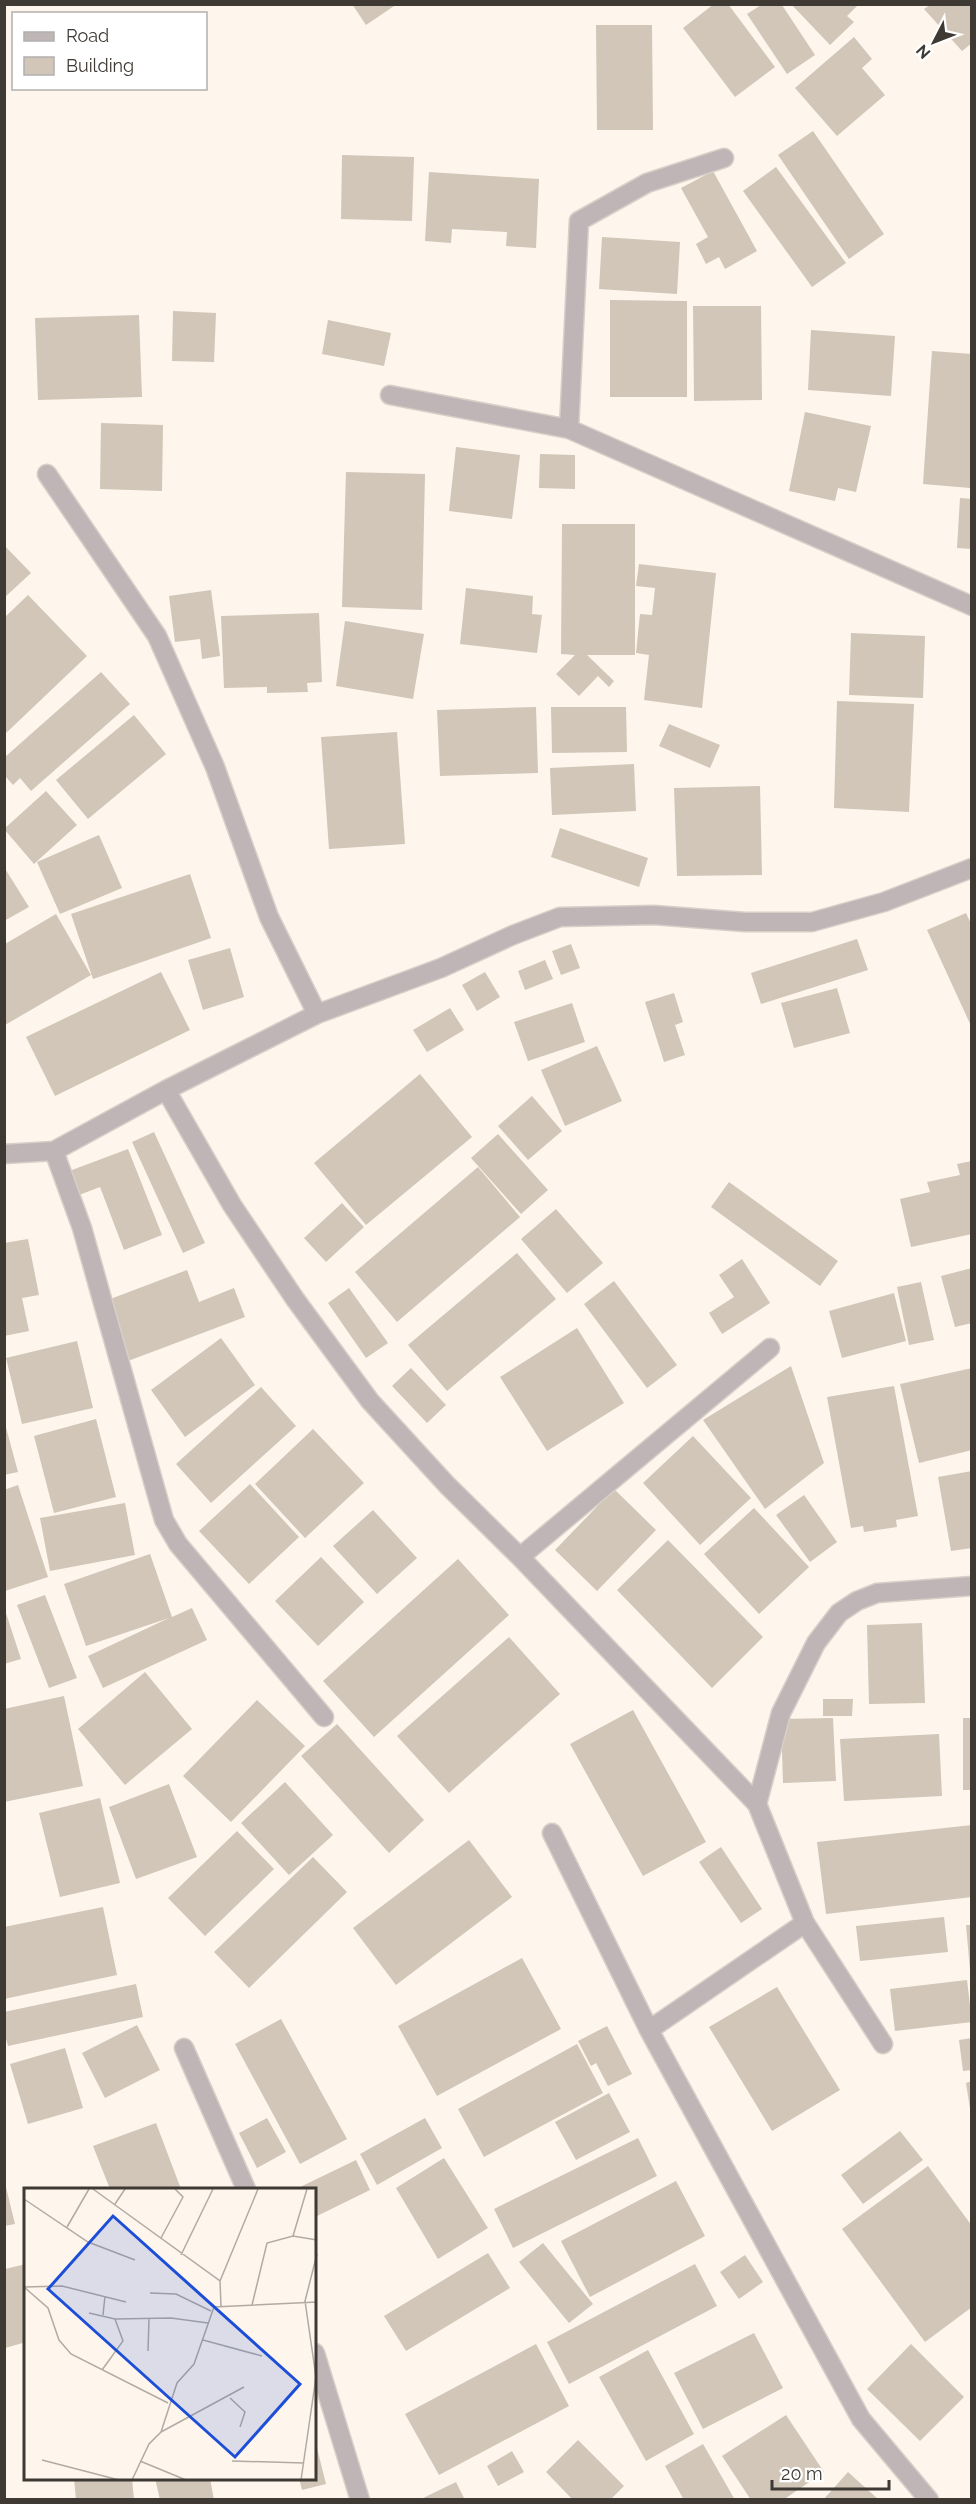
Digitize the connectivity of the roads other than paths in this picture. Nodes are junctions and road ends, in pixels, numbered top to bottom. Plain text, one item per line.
1 (724, 158) dead end
2 (390, 395) dead end
3 (569, 429) junction
4 (47, 474) dead end
5 (972, 606) edge
6 (972, 868) edge
7 (317, 1014) junction
8 (166, 1090) junction
9 (54, 1151) junction
10 (4, 1154) edge
11 (770, 1348) dead end
12 (520, 1557) junction
13 (972, 1586) edge
14 (324, 1717) dead end
15 (757, 1804) junction
16 (552, 1833) dead end
17 (805, 1923) junction
18 (649, 2030) junction
19 (883, 2044) dead end
20 (184, 2048) dead end
21 (246, 2188) edge
22 (316, 2357) edge
23 (360, 2499) edge
24 (929, 2499) edge

1 - 3 street
2 - 3 street
3 - 5 street
4 - 7 street
6 - 7 street
7 - 8 street
8 - 9 street
8 - 12 street
9 - 10 street
9 - 14 street
11 - 12 street
12 - 15 street
13 - 15 street
15 - 17 street
16 - 18 street
17 - 18 street
17 - 19 street
18 - 24 street
20 - 21 street
22 - 23 street

